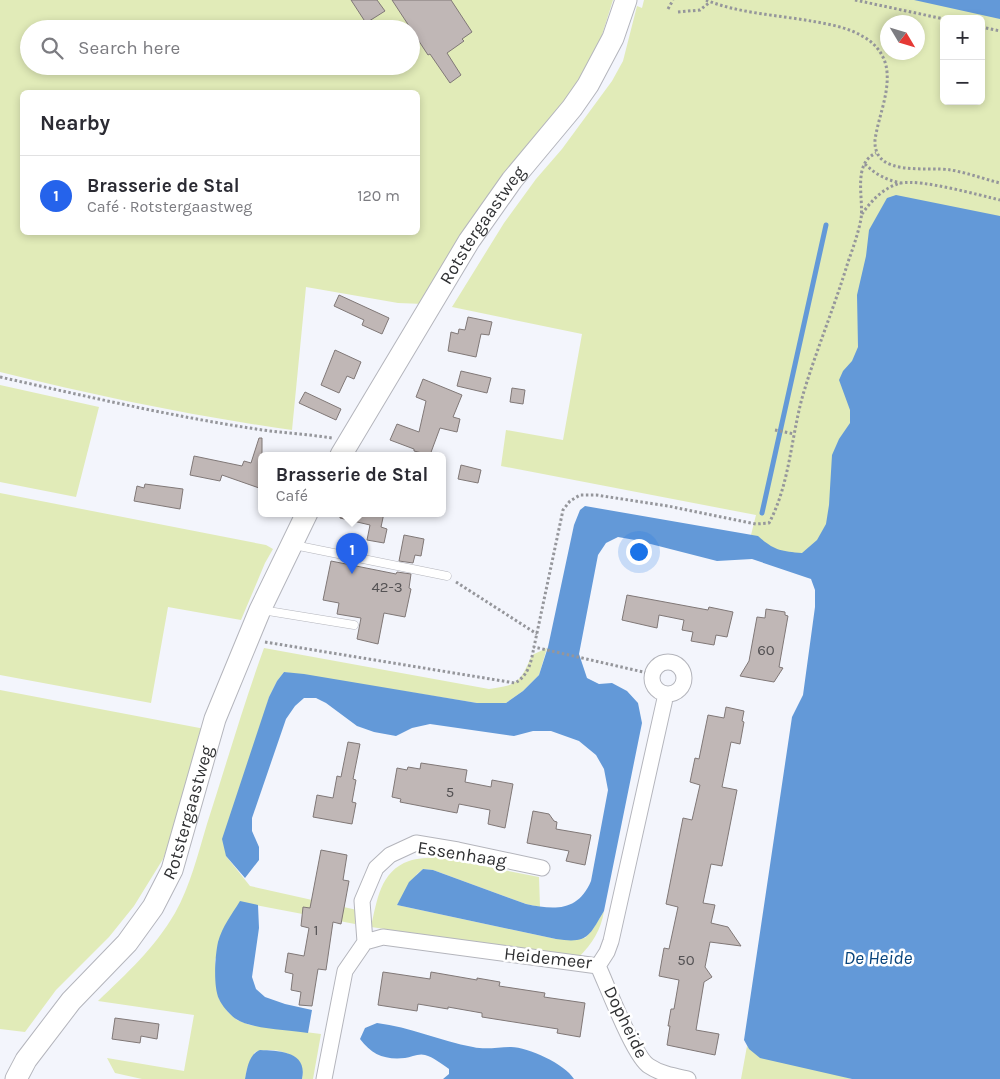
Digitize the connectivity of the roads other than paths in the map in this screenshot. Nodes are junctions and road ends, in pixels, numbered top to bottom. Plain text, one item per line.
1 (626, 0) edge
2 (345, 448) edge
3 (305, 517) edge
4 (292, 544) junction
5 (447, 576) road end
6 (260, 610) junction
7 (354, 625) dead end
8 (666, 694) junction
9 (542, 868) dead end
10 (365, 942) junction
11 (598, 966) junction
12 (16, 1079) edge
13 (324, 1079) edge
14 (688, 1079) edge

1 - 2 street, Rotstergaastweg
3 - 4 street, Rotstergaastweg
4 - 5 lane
4 - 6 street, Rotstergaastweg
6 - 7 lane
6 - 12 street, Rotstergaastweg
8 - 8 street
8 - 11 street, Heidemeer
9 - 10 street, Essenhaag
10 - 11 street, Heidemeer
10 - 13 street
11 - 14 street, Dopheide

